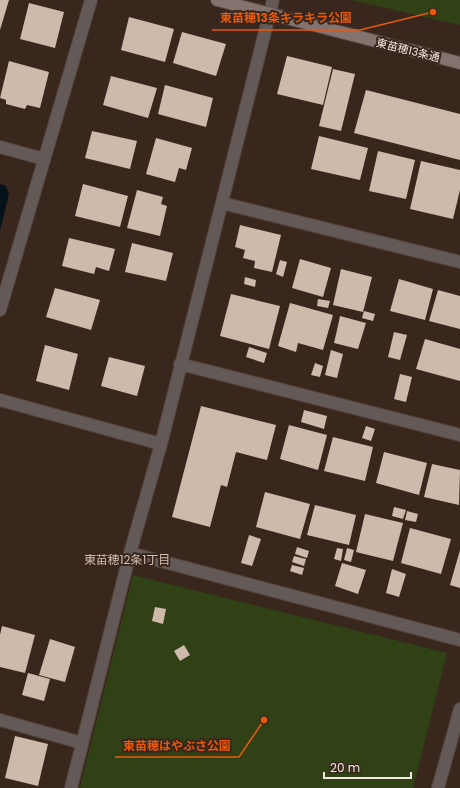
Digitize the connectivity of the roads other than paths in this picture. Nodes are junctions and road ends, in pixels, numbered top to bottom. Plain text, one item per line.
1 (91, 0) edge
2 (217, 0) edge
3 (273, 0) edge
4 (269, 14) junction
5 (460, 63) edge
6 (0, 147) edge
7 (44, 159) junction
8 (222, 203) junction
9 (460, 262) edge
10 (0, 310) edge
11 (180, 364) junction
12 (0, 400) edge
13 (460, 435) edge
14 (161, 444) junction
15 (130, 553) junction
16 (460, 640) edge
17 (460, 709) edge
18 (0, 720) edge
19 (82, 743) junction
20 (71, 788) edge
21 (438, 788) edge

1 - 7 street
2 - 4 street, 東苗穂13条通
3 - 4 street
4 - 5 street, 東苗穂13条通
4 - 8 street
6 - 7 street
7 - 10 street
8 - 9 street
8 - 11 street
11 - 13 street
11 - 14 street
12 - 14 street
14 - 15 street
15 - 16 street
15 - 19 street
17 - 21 street
18 - 19 street
19 - 20 street

